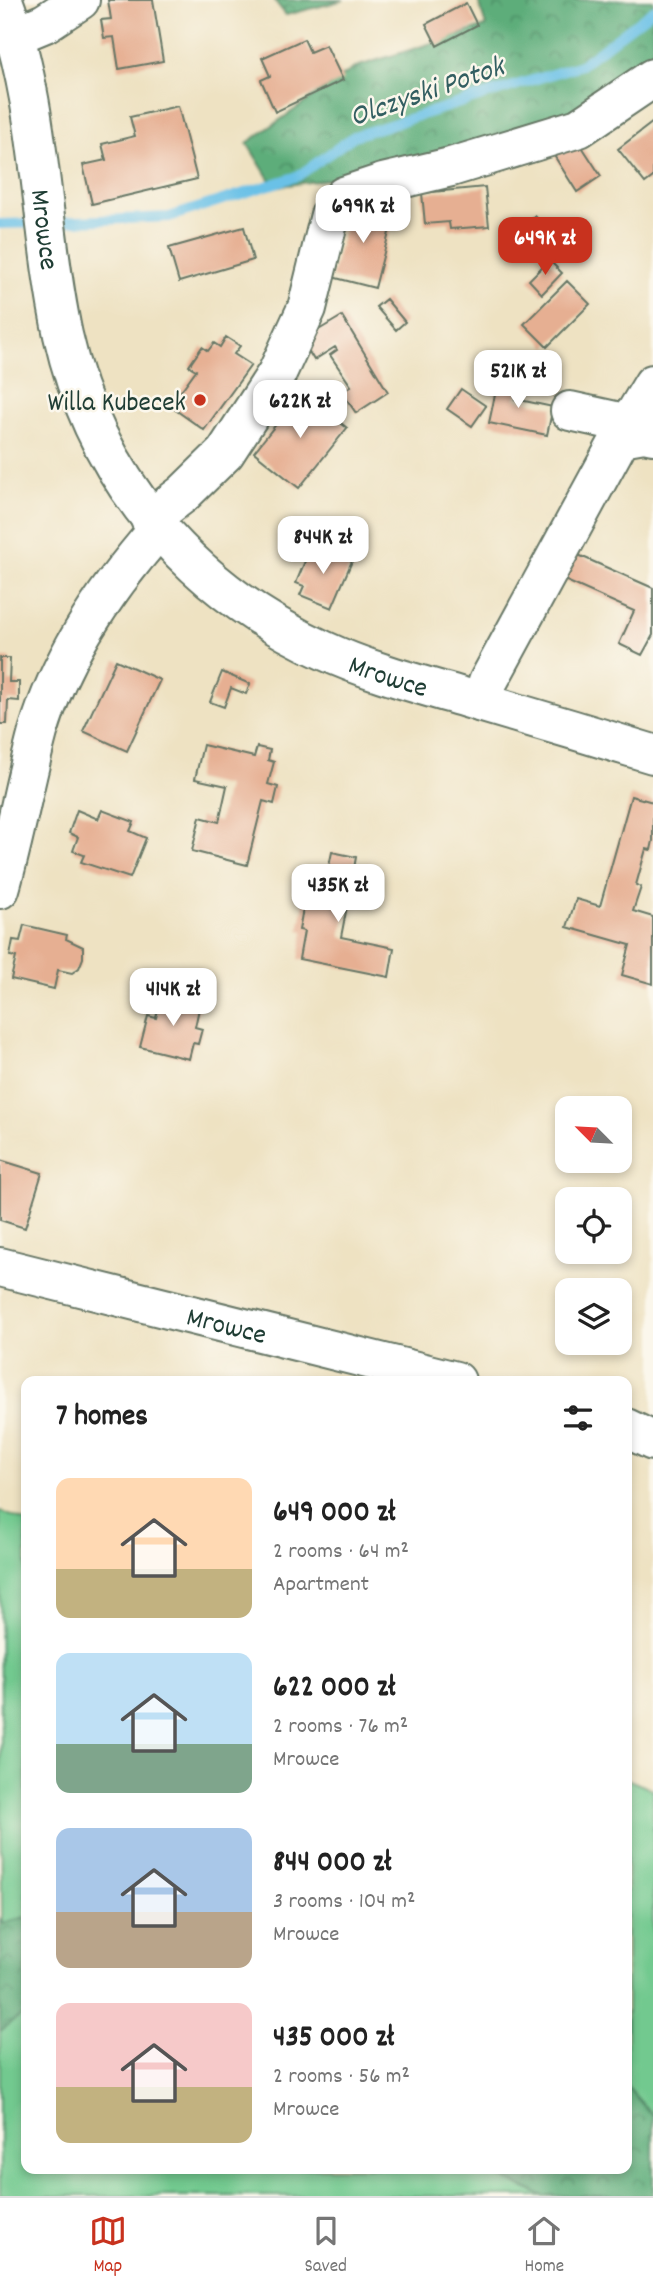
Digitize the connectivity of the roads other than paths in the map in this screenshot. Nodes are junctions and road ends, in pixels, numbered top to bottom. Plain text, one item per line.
1 (79, 0) edge
2 (9, 17) edge
3 (653, 78) edge
4 (653, 384) edge
5 (570, 411) dead end
6 (634, 432) edge
7 (154, 525) junction
8 (482, 703) junction
9 (653, 754) edge
10 (0, 889) edge
11 (0, 1267) edge
12 (436, 1376) edge
13 (632, 1431) edge
14 (653, 1441) edge

1 - 2 street
2 - 7 street, Mrowce
3 - 7 street
4 - 6 street
5 - 6 street
6 - 8 street
7 - 8 street, Mrowce
7 - 10 street
8 - 9 street, Mrowce
11 - 12 street, Mrowce
13 - 14 street

